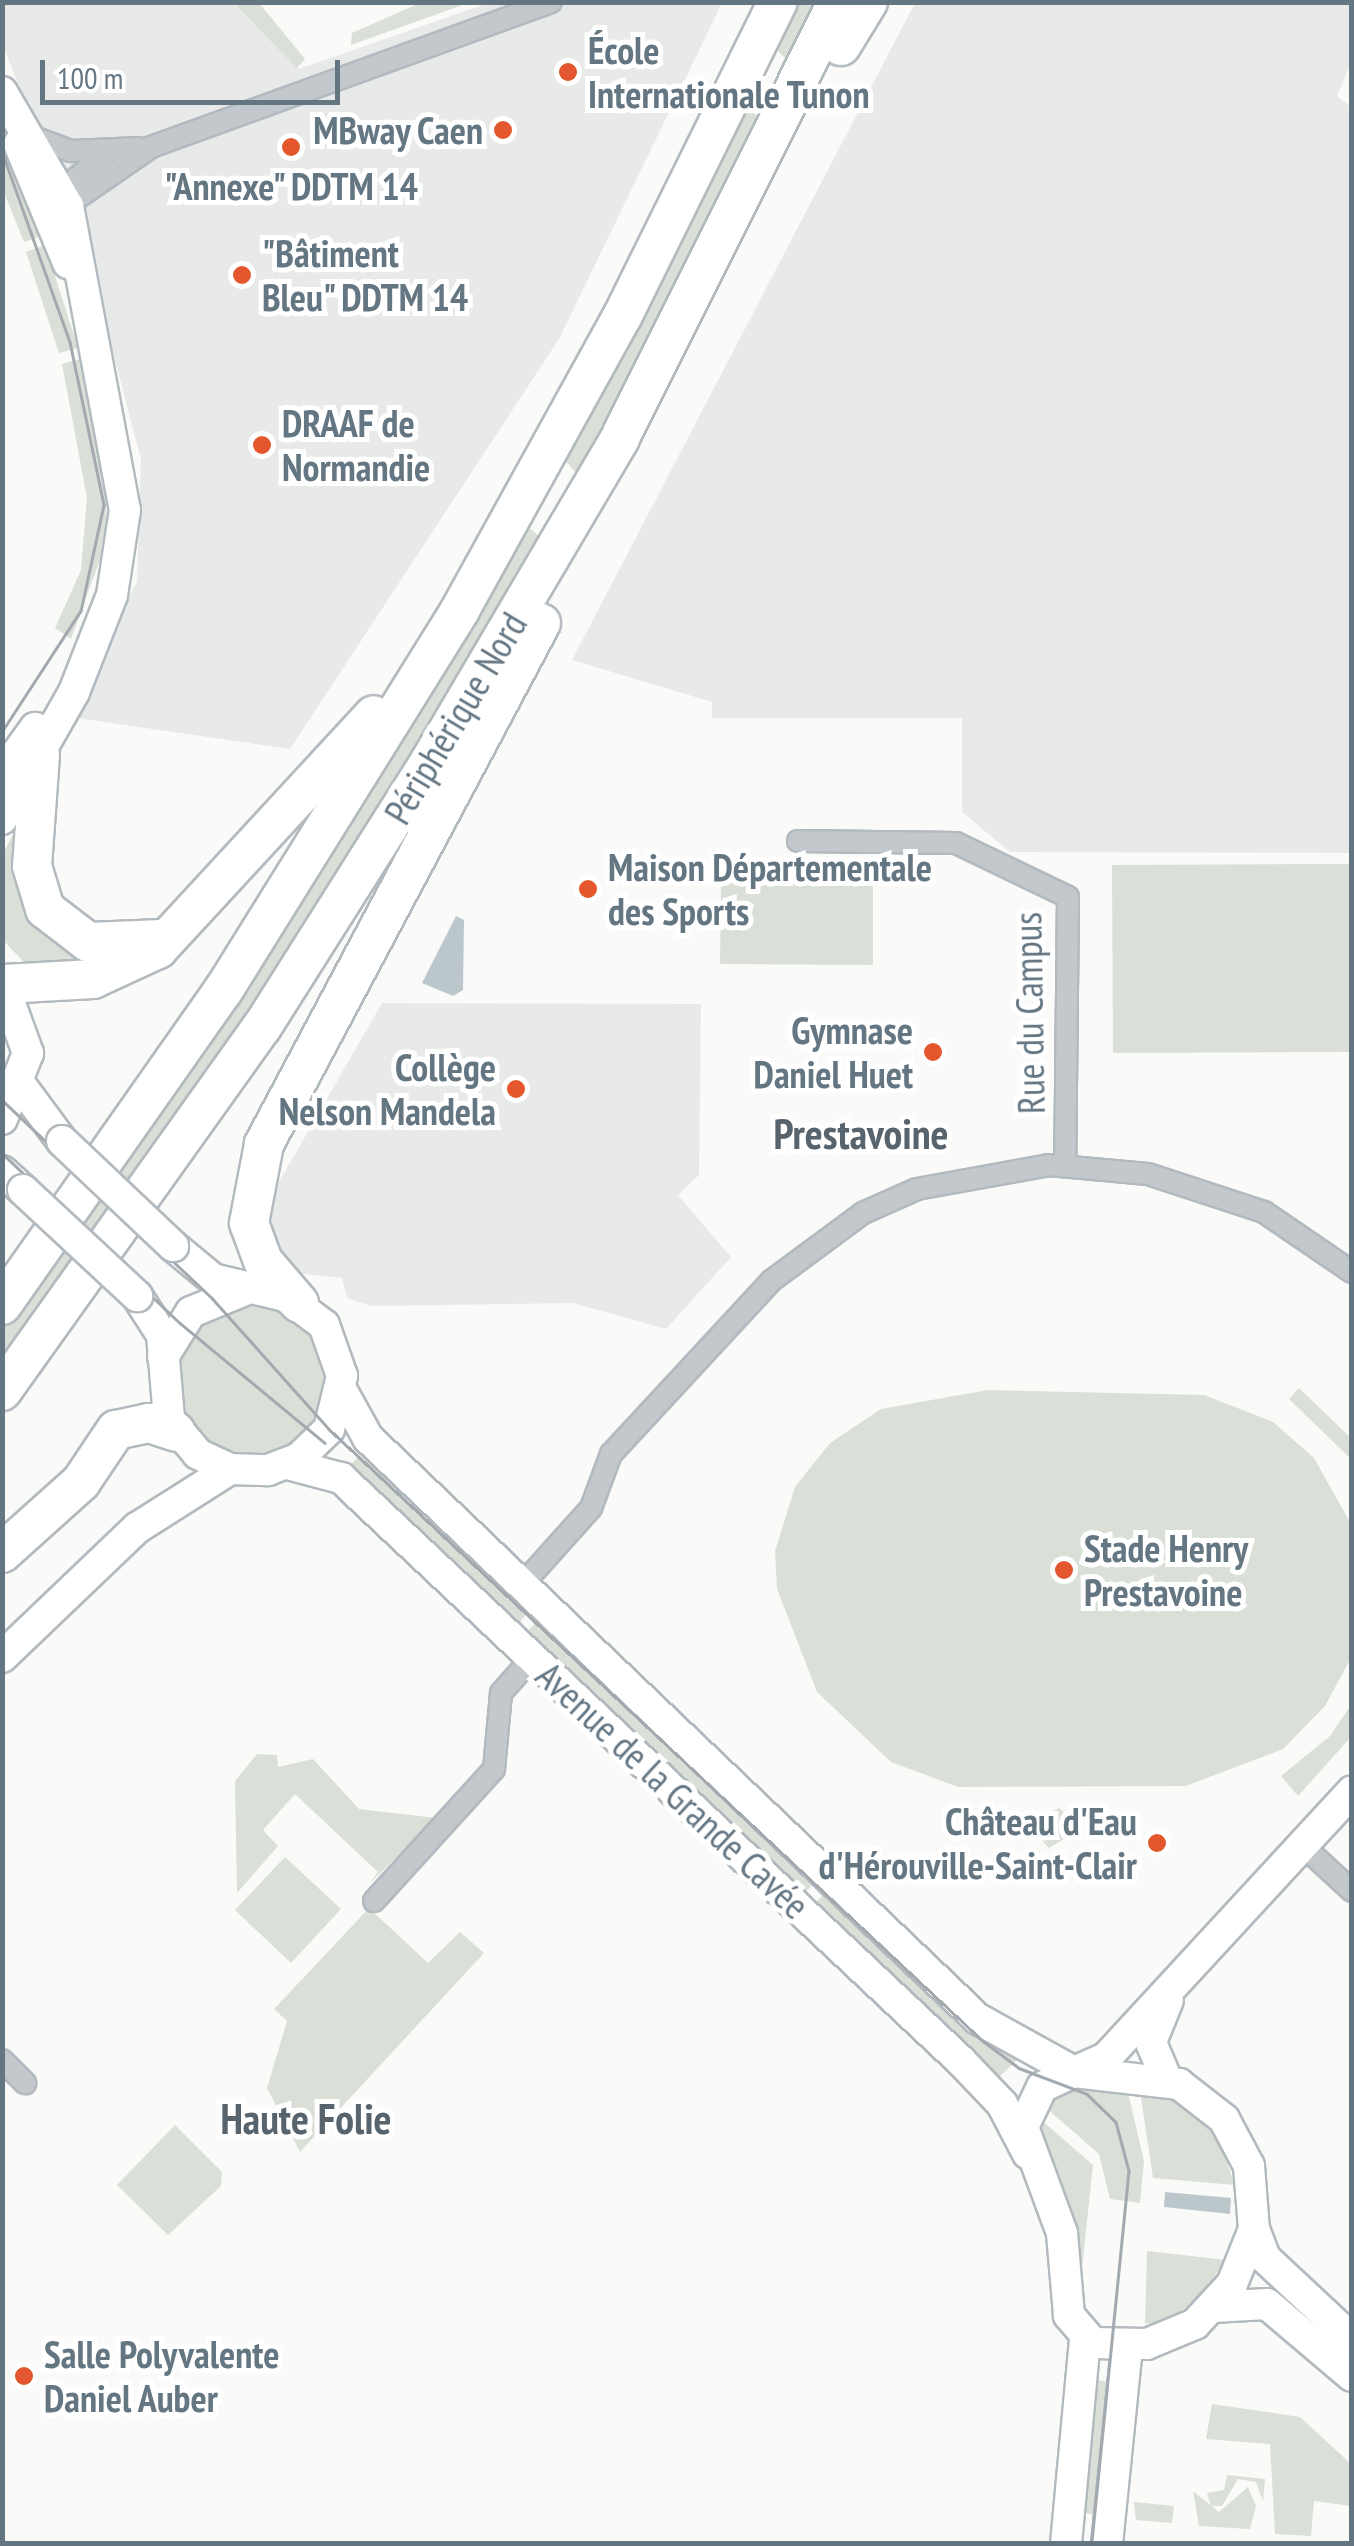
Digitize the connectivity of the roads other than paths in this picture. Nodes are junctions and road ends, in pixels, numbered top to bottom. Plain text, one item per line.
1 (551, 2) edge
2 (837, 2) edge
3 (857, 2) edge
4 (868, 2) edge
5 (778, 3) edge
6 (841, 46) junction
7 (2, 92) edge
8 (2, 102) edge
9 (23, 134) junction
10 (151, 147) junction
11 (116, 152) junction
12 (107, 174) junction
13 (57, 200) junction
14 (78, 241) junction
15 (89, 312) junction
16 (576, 558) junction
17 (442, 641) junction
18 (92, 642) junction
19 (40, 755) junction
20 (2, 774) edge
21 (2, 819) edge
22 (798, 841) dead end
23 (169, 940) junction
24 (3, 983) edge
25 (262, 1027) junction
26 (22, 1087) junction
27 (2, 1119) edge
28 (1065, 1165) junction
29 (12, 1180) edge
30 (1352, 1272) edge
31 (246, 1290) junction
32 (299, 1303) junction
33 (2, 1304) edge
34 (164, 1357) junction
35 (342, 1391) junction
36 (2, 1392) edge
37 (184, 1441) junction
38 (288, 1464) junction
39 (230, 1469) junction
40 (182, 1498) junction
41 (2, 1553) edge
42 (520, 1586) junction
43 (2, 1657) edge
44 (532, 1658) junction
45 (1352, 1792) edge
46 (1302, 1845) junction
47 (1352, 1891) edge
48 (374, 1902) dead end
49 (1174, 1985) junction
50 (2, 2060) edge
51 (1074, 2072) junction
52 (1166, 2078) junction
53 (25, 2083) dead end
54 (1028, 2154) junction
55 (1254, 2229) junction
56 (1213, 2307) junction
57 (1352, 2339) edge
58 (1085, 2340) junction
59 (1128, 2346) junction
60 (1352, 2376) edge
61 (1066, 2544) edge
62 (1107, 2544) edge

1 - 10 street
2 - 25 highway, Périphérique Nord
3 - 6 highway
4 - 6 highway
5 - 17 highway, Périphérique Nord
6 - 16 highway
7 - 9 main road
8 - 9 main road
9 - 11 street
9 - 13 main road
10 - 11 street
10 - 12 street
11 - 13 street
12 - 13 street
12 - 14 street
13 - 14 main road
13 - 15 main road
14 - 15 main road
15 - 18 main road
16 - 25 highway
16 - 32 highway
17 - 23 highway
17 - 33 highway, Périphérique Nord
18 - 19 main road
18 - 20 main road
19 - 21 main road
19 - 23 highway
22 - 28 street, Rue du Campus
23 - 24 highway
24 - 26 main road
25 - 36 highway, Périphérique Nord
26 - 27 main road
26 - 31 main road, bridge
28 - 30 street
28 - 42 street
29 - 34 main road, bridge
31 - 32 main road
31 - 34 main road
32 - 35 main road
34 - 37 main road
35 - 38 main road
35 - 42 main road
37 - 39 main road
37 - 40 main road
37 - 41 highway
38 - 39 main road
38 - 44 main road, Avenue de la Grande Cavée
39 - 40 main road
40 - 43 main road
42 - 51 main road
44 - 48 street
44 - 54 main road, Avenue de la Grande Cavée
45 - 46 main road
46 - 47 street
46 - 49 main road
49 - 51 main road
49 - 52 main road
50 - 53 street
51 - 52 main road
51 - 54 main road
52 - 55 main road
54 - 58 main road
55 - 56 main road
55 - 57 main road
56 - 59 main road
56 - 60 main road
58 - 59 main road
58 - 61 main road
59 - 62 main road

